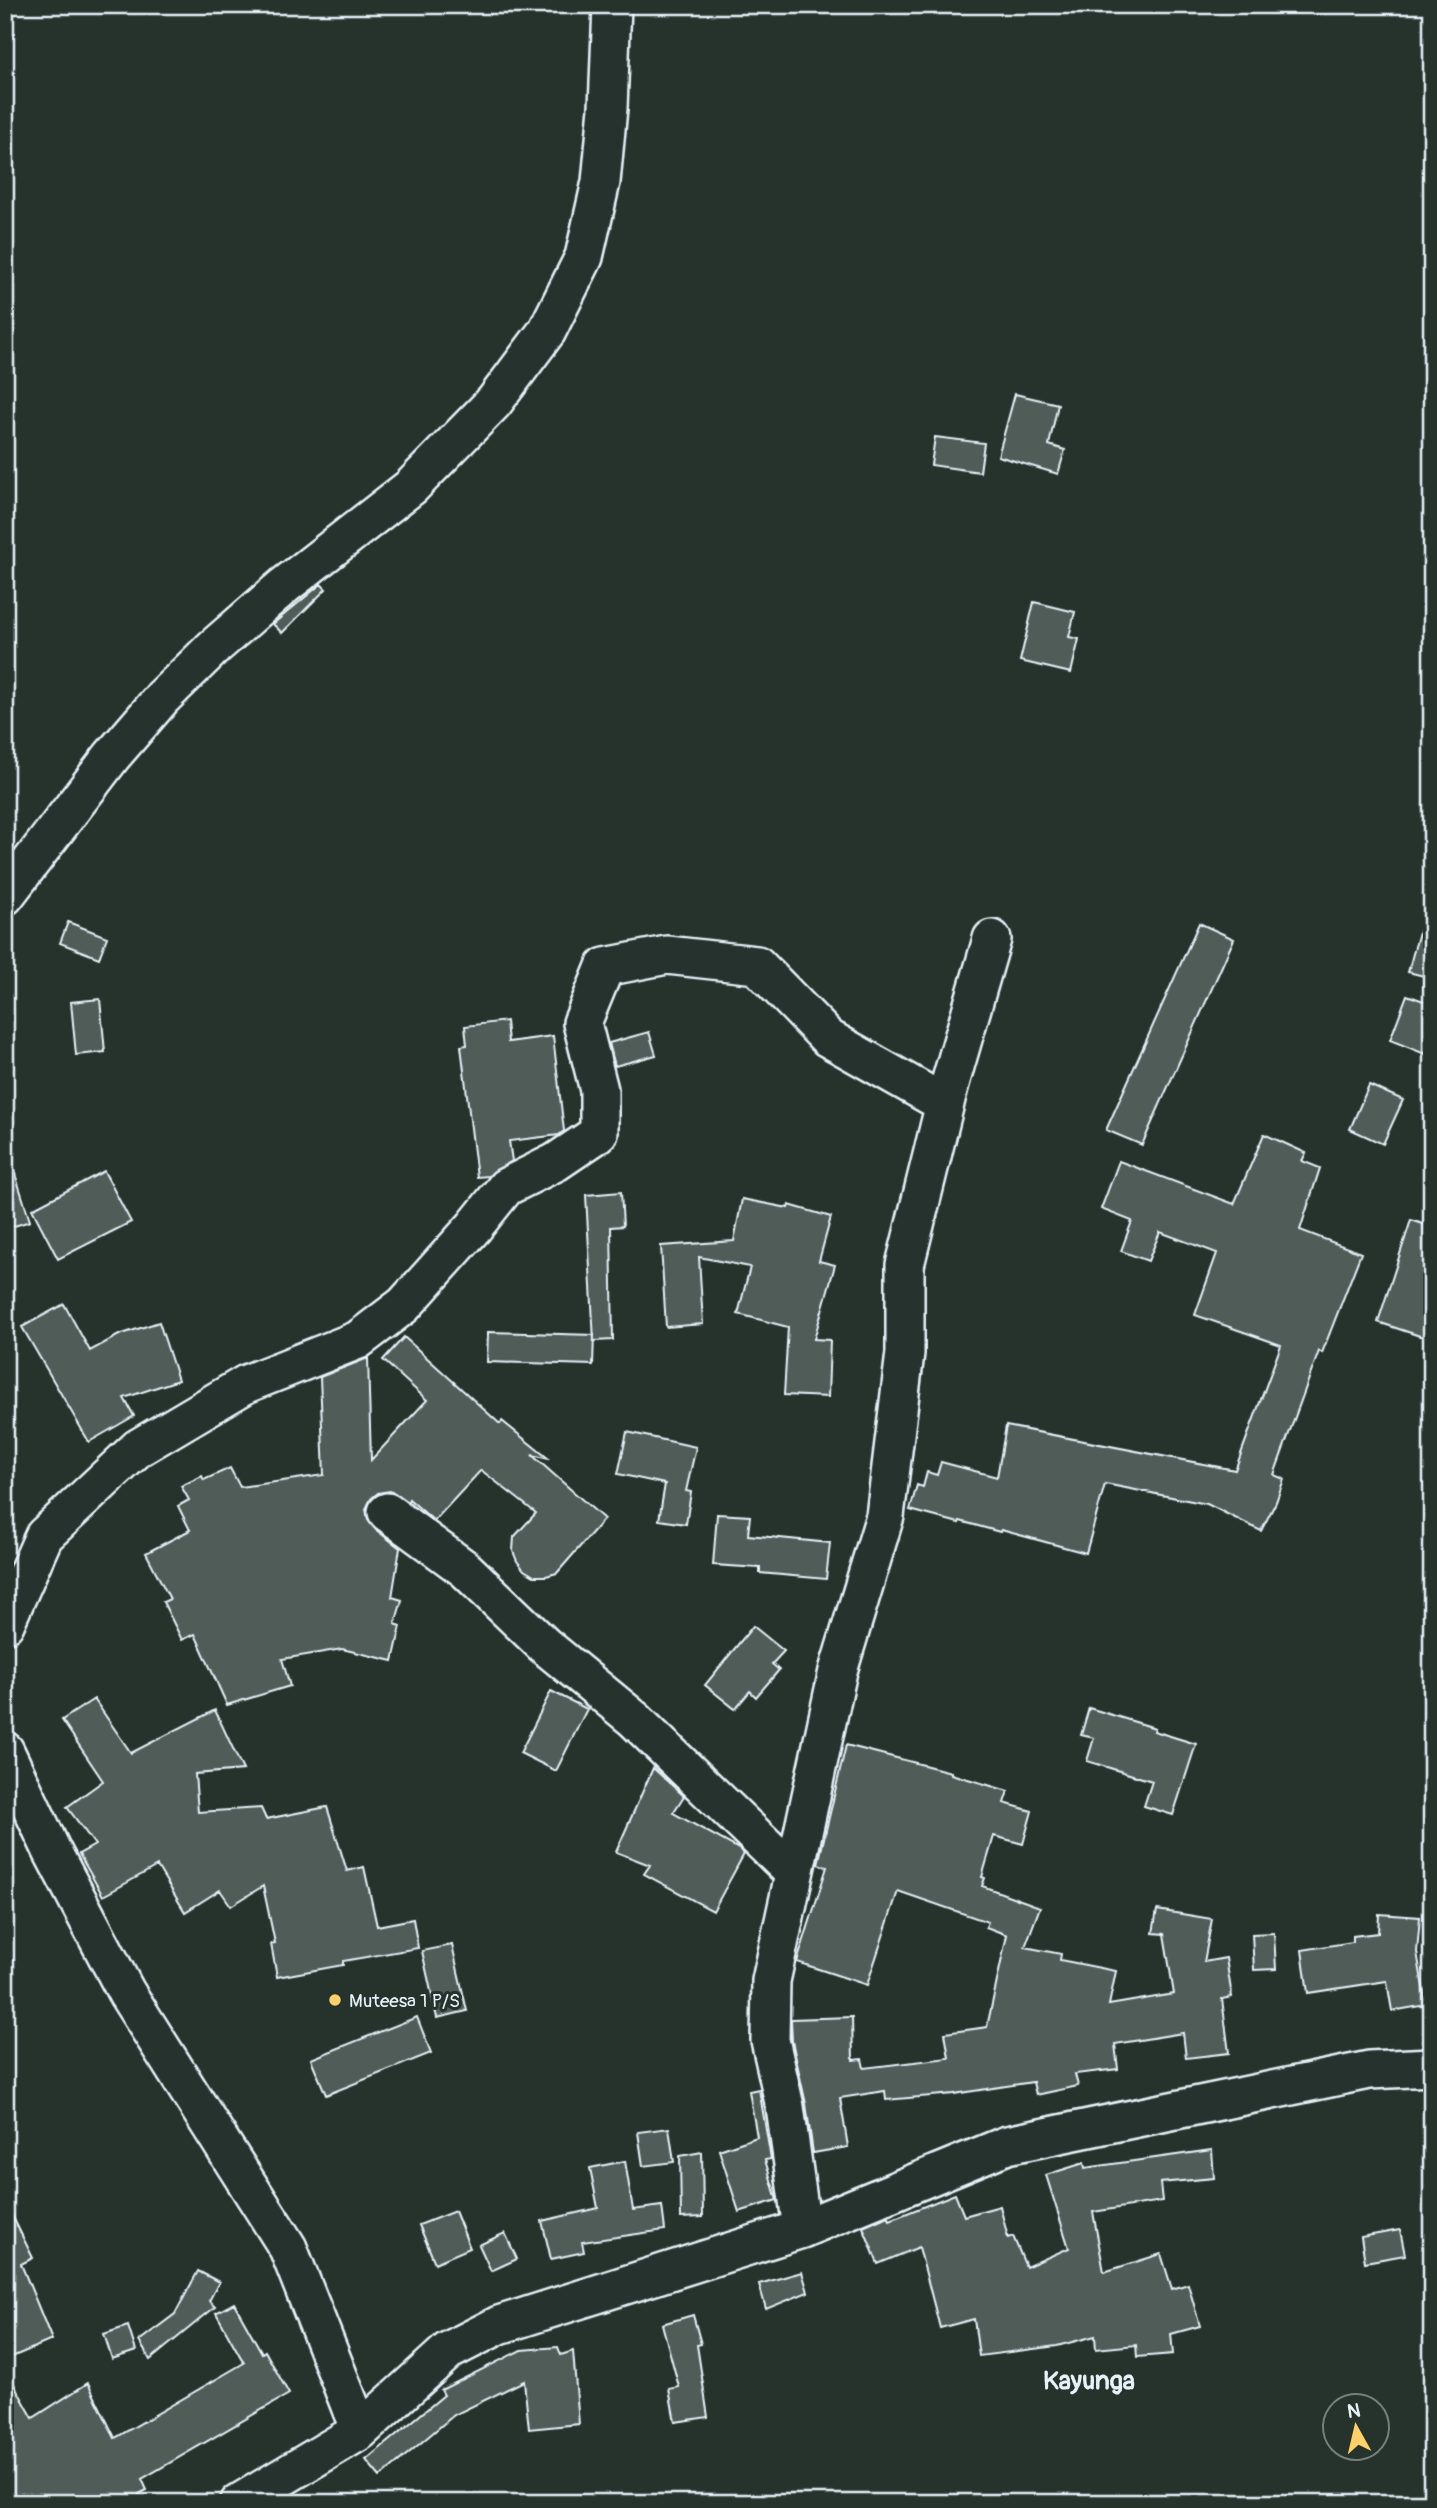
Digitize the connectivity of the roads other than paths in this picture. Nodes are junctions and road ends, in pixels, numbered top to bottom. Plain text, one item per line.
1 (612, 5) edge
2 (5, 895) edge
3 (992, 939) dead end
4 (945, 1104) junction
5 (387, 1512) dead end
6 (5, 1624) edge
7 (5, 1751) edge
8 (794, 1873) junction
9 (1432, 2067) edge
10 (802, 2228) junction
11 (360, 2431) junction
12 (239, 2503) edge

1 - 2 street
3 - 4 street
4 - 6 street
4 - 8 street
5 - 8 street
7 - 11 street
8 - 10 street
9 - 10 street
10 - 11 street
11 - 12 street

